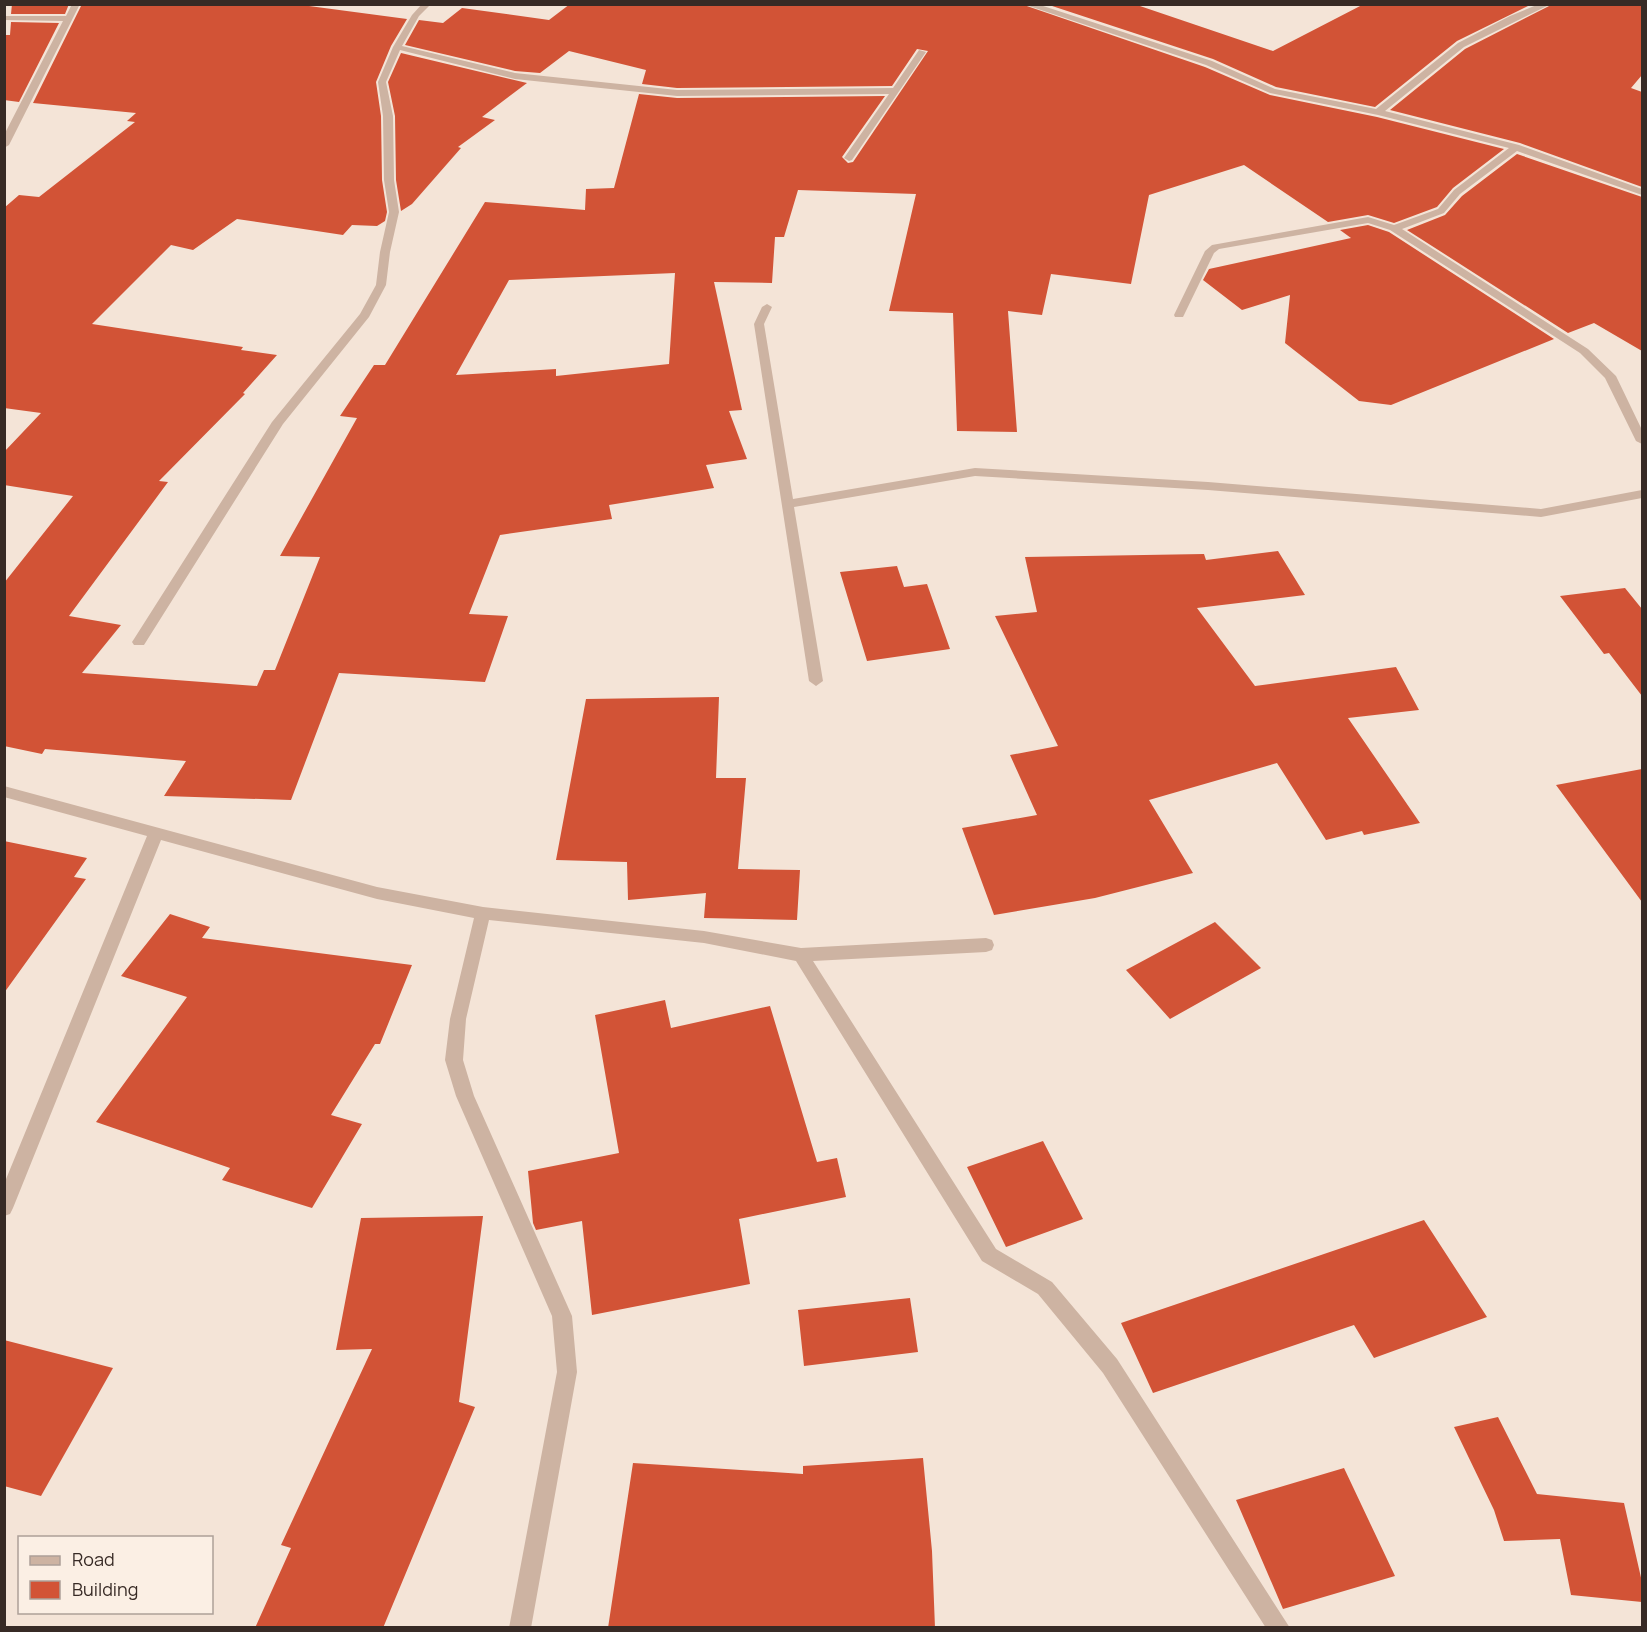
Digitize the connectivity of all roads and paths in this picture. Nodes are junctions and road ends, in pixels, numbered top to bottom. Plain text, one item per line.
1 (76, 4) edge
2 (427, 4) edge
3 (1027, 4) edge
4 (1547, 4) edge
5 (4, 18) edge
6 (69, 19) junction
7 (397, 47) junction
8 (922, 52) dead end
9 (895, 91) junction
10 (1378, 112) junction
11 (4, 145) edge
12 (1516, 147) junction
13 (849, 158) dead end
14 (1642, 192) edge
15 (1394, 228) junction
16 (766, 307) dead end
17 (1179, 315) dead end
18 (1642, 441) edge
19 (1642, 494) edge
20 (788, 504) junction
21 (139, 642) dead end
22 (816, 681) dead end
23 (4, 791) edge
24 (156, 833) junction
25 (483, 913) junction
26 (986, 945) dead end
27 (801, 955) junction
28 (4, 1208) edge
29 (520, 1628) edge
30 (1279, 1628) edge

1 - 6 street
2 - 7 street
3 - 10 street
4 - 10 street
5 - 6 street
6 - 11 street
7 - 9 street
7 - 21 street
8 - 9 street
9 - 13 street
10 - 12 street
12 - 14 street
12 - 15 street
15 - 17 street
15 - 18 street
16 - 20 street
19 - 20 street
20 - 22 street
23 - 24 street
24 - 25 street
24 - 28 street
25 - 27 street
25 - 29 street
26 - 27 street
27 - 30 street

